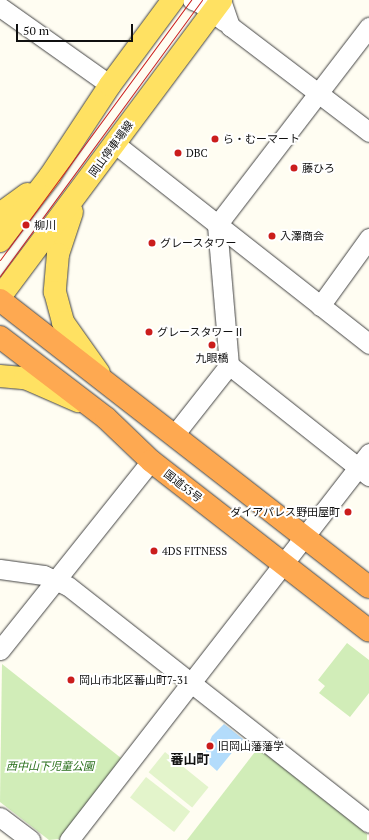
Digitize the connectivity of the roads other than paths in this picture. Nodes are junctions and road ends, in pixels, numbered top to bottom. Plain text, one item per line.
1 (191, 0) edge
2 (219, 3) edge
3 (170, 4) edge
4 (0, 7) edge
5 (369, 27) edge
6 (110, 85) junction
7 (318, 93) junction
8 (369, 132) edge
9 (114, 143) junction
10 (50, 176) junction
11 (76, 198) junction
12 (0, 214) edge
13 (217, 225) junction
14 (369, 238) edge
15 (0, 241) edge
16 (0, 297) edge
17 (0, 300) edge
18 (320, 306) junction
19 (0, 337) edge
20 (369, 344) edge
21 (229, 364) junction
22 (0, 376) edge
23 (108, 384) junction
24 (90, 406) junction
25 (174, 435) junction
26 (151, 461) junction
27 (365, 466) edge
28 (304, 537) junction
29 (282, 565) junction
30 (0, 570) edge
31 (56, 578) junction
32 (369, 587) edge
33 (369, 631) edge
34 (0, 650) edge
35 (191, 681) junction
36 (0, 817) edge
37 (369, 823) edge
38 (30, 840) edge
39 (69, 840) edge

1 - 2 street
1 - 3 street
2 - 7 street
2 - 9 main road, 岡山停車場線
3 - 6 main road
4 - 6 street
5 - 7 street
6 - 10 main road
7 - 8 street
7 - 13 street
9 - 11 main road, 岡山停車場線
9 - 13 street
10 - 12 main road
10 - 15 main road
11 - 16 main road, 岡山停車場線
11 - 23 main road
13 - 18 street
13 - 21 street
14 - 18 street
17 - 23 highway
18 - 20 street
19 - 24 highway, 国道53号
21 - 25 street
21 - 27 street
22 - 24 main road
23 - 25 highway
24 - 26 highway, 国道53号
25 - 28 highway
26 - 29 highway, 国道53号
26 - 31 street
27 - 28 street
28 - 29 street
28 - 32 highway
29 - 33 highway, 国道53号
29 - 35 street
30 - 31 street
31 - 34 street
31 - 35 street
35 - 37 street
35 - 39 street
36 - 38 street

